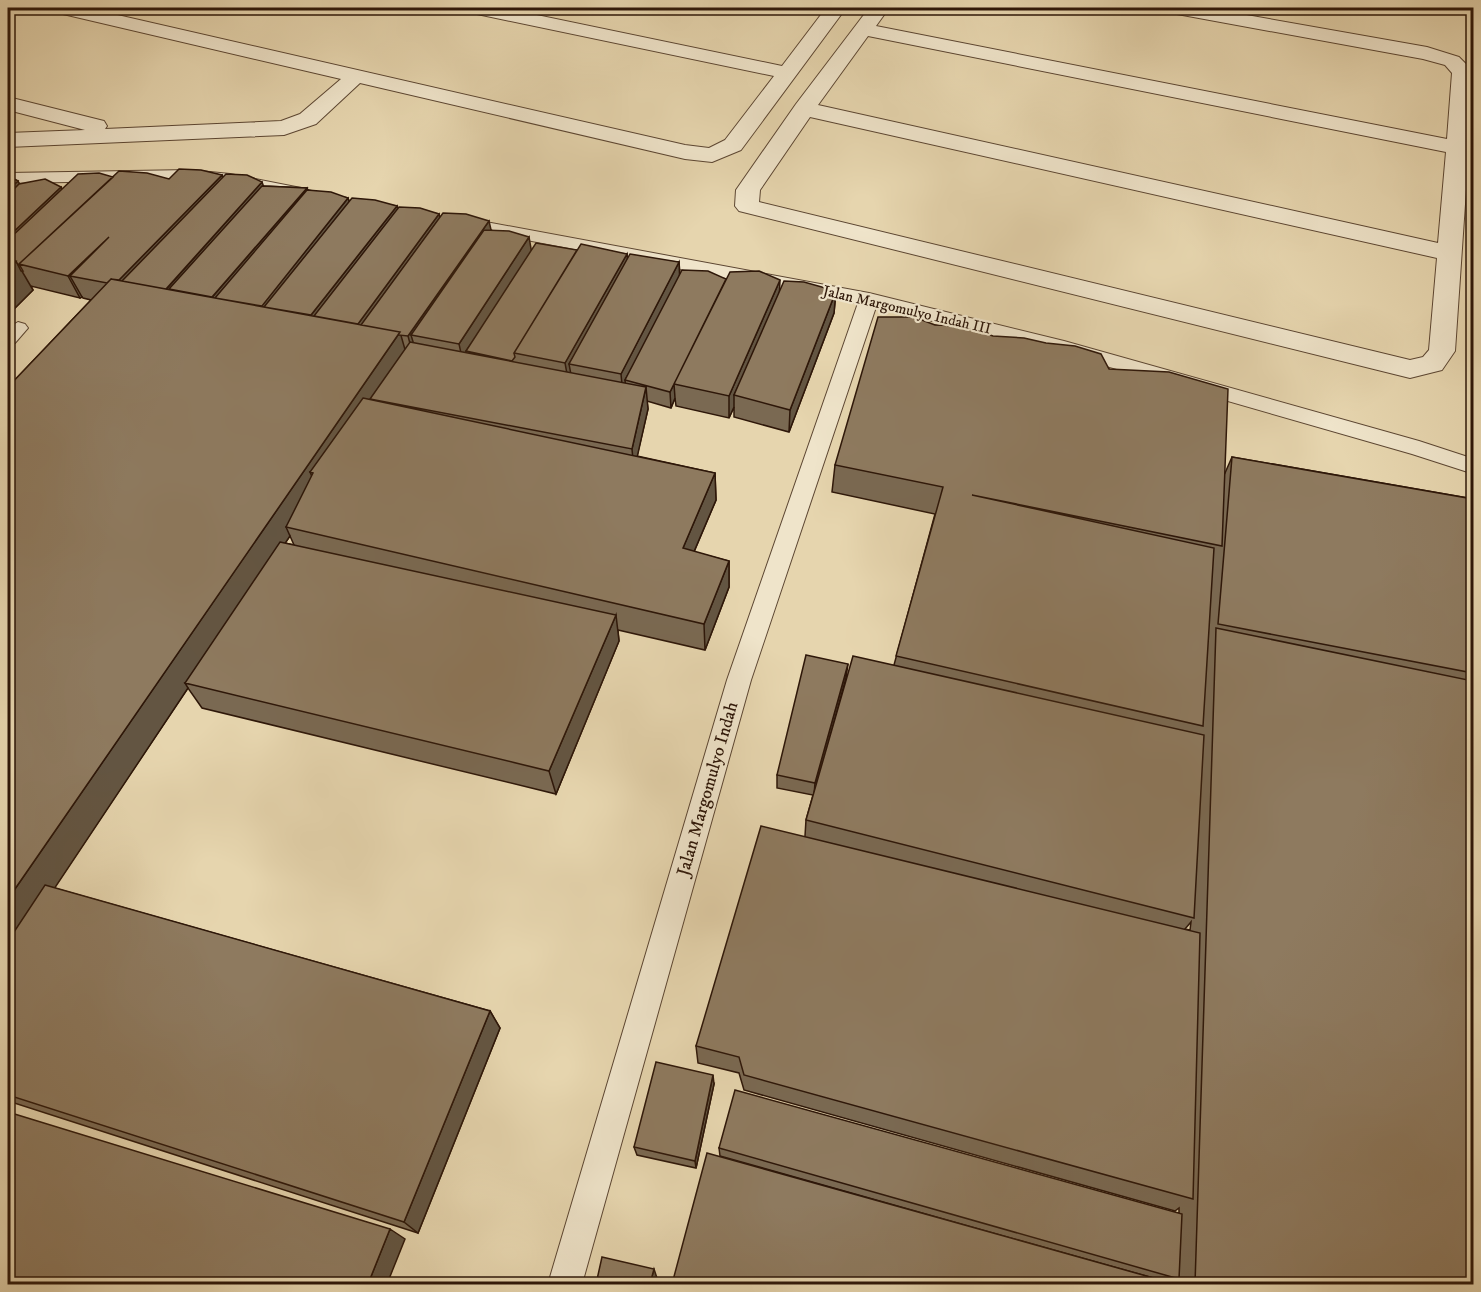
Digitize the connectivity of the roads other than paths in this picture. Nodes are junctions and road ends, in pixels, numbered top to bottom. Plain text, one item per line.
1 (63, 8) edge
2 (477, 8) edge
3 (836, 8) edge
4 (879, 8) edge
5 (1177, 8) edge
6 (863, 29) junction
7 (787, 73) junction
8 (356, 76) junction
9 (8, 104) edge
10 (804, 109) junction
11 (131, 135) junction
12 (8, 140) edge
13 (1457, 148) junction
14 (712, 155) junction
15 (762, 169) junction
16 (8, 178) edge
17 (323, 197) edge
18 (439, 219) edge
19 (1449, 254) junction
20 (869, 299) junction
21 (1473, 467) edge
22 (565, 1284) edge

1 - 8 street
2 - 7 street
3 - 7 street
4 - 6 street
5 - 13 street
6 - 10 street
6 - 13 street
7 - 14 street
8 - 11 street
8 - 14 street
9 - 11 street
10 - 15 street
10 - 19 street
11 - 12 street
13 - 19 street
14 - 15 street
15 - 19 street
16 - 17 lane
18 - 20 lane, Jalan Margomulyo Indah III
20 - 21 lane, Jalan Margomulyo Indah III
20 - 22 lane, Jalan Margomulyo Indah

